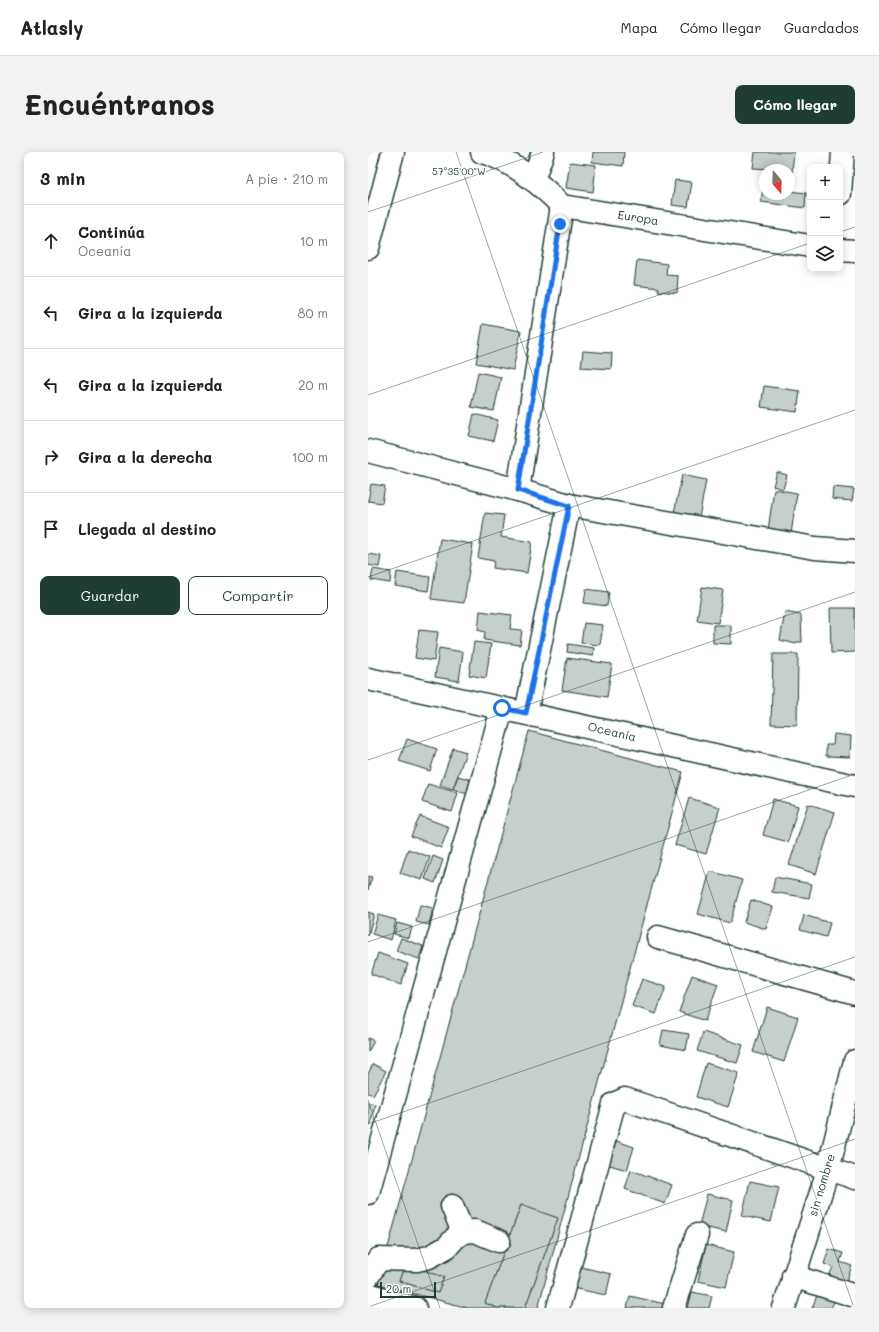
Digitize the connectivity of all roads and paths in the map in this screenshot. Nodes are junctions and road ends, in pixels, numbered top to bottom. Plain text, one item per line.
1 (393, 152) edge
2 (482, 152) edge
3 (543, 152) edge
4 (843, 152) edge
5 (842, 164) edge
6 (533, 180) junction
7 (562, 206) junction
8 (807, 246) edge
9 (368, 248) edge
10 (843, 250) edge
11 (855, 251) edge
12 (368, 451) edge
13 (518, 490) junction
14 (569, 506) junction
15 (855, 551) edge
16 (368, 679) edge
17 (502, 708) junction
18 (526, 713) junction
19 (855, 786) edge
20 (658, 937) dead end
21 (855, 993) edge
22 (855, 1062) edge
23 (828, 1170) junction
24 (855, 1178) edge
25 (368, 1193) edge
26 (452, 1206) dead end
27 (463, 1232) junction
28 (696, 1235) dead end
29 (498, 1241) dead end
30 (368, 1276) edge
31 (793, 1276) junction
32 (368, 1294) edge
33 (855, 1296) edge
34 (415, 1308) edge
35 (558, 1308) edge
36 (674, 1308) edge
37 (784, 1308) edge

1 - 9 street
2 - 6 street
3 - 6 street
4 - 5 street
6 - 7 street
7 - 8 street, Europa
7 - 13 street
10 - 11 street
12 - 13 street
13 - 14 street
14 - 15 street
14 - 18 street
16 - 17 street, Oceanía
17 - 18 street, Oceanía
17 - 25 street
18 - 19 street, Oceanía
20 - 21 street
22 - 23 street, sin nombre
23 - 24 street
23 - 31 street, sin nombre
23 - 35 street
26 - 27 street
27 - 29 street
27 - 30 street
28 - 36 street
31 - 33 street
31 - 37 street, sin nombre
32 - 34 street

